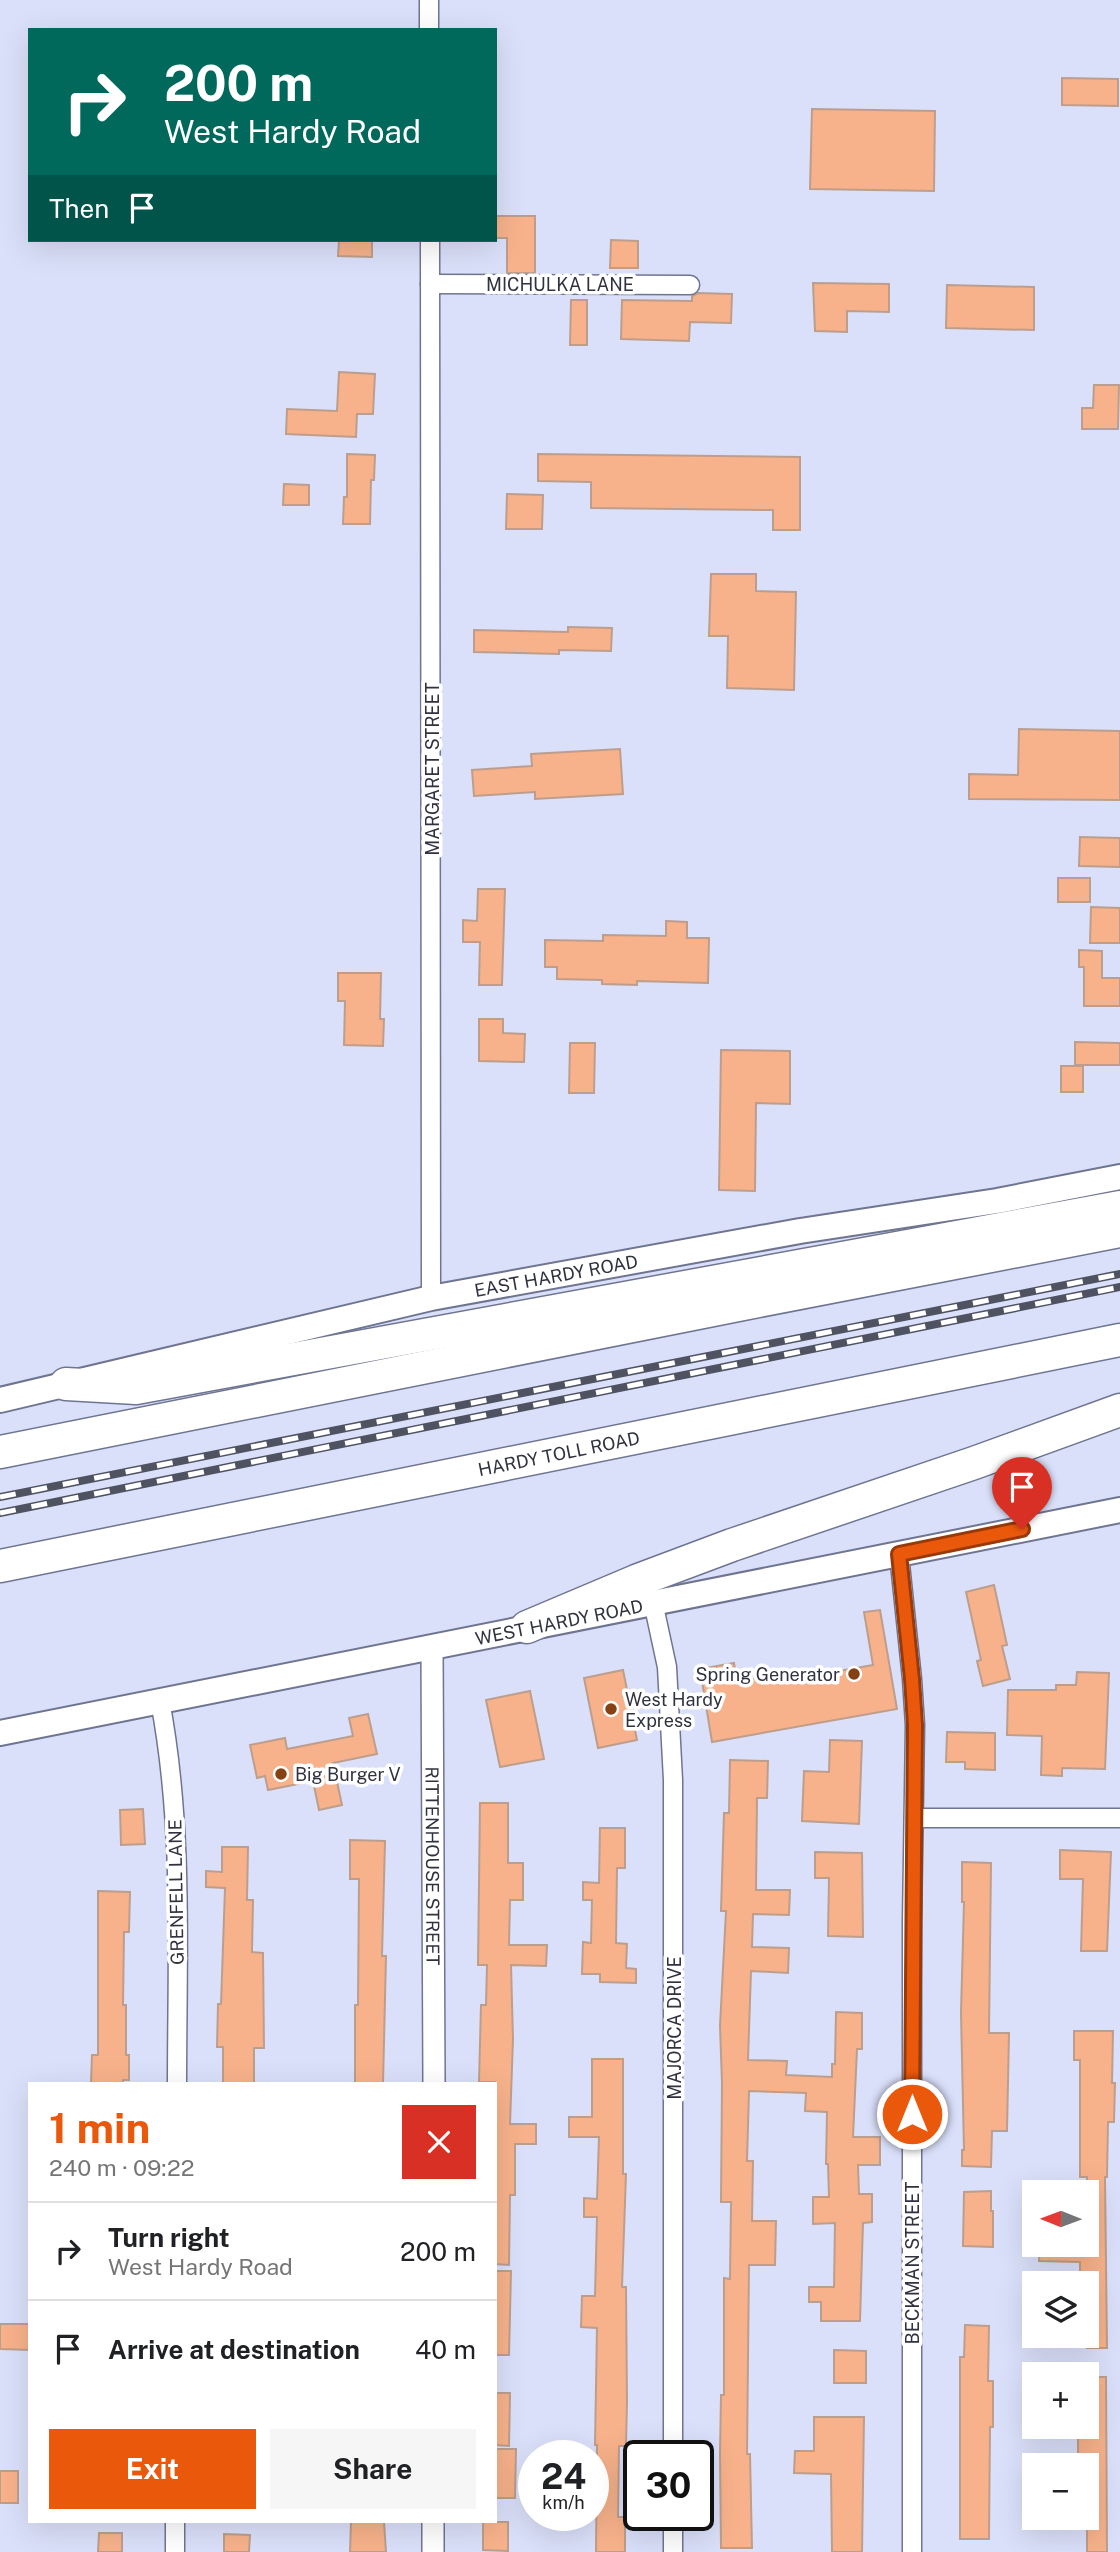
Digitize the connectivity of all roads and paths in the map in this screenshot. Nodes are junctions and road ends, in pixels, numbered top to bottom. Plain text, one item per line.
1 (429, 0) edge
2 (429, 28) edge
3 (430, 242) edge
4 (430, 284) junction
5 (690, 285) dead end
6 (1120, 1177) edge
7 (1120, 1207) edge
8 (1120, 1231) edge
9 (431, 1298) junction
10 (1120, 1340) edge
11 (66, 1384) junction
12 (0, 1400) edge
13 (1120, 1410) edge
14 (0, 1452) edge
15 (1120, 1510) edge
16 (899, 1554) junction
17 (0, 1566) edge
18 (653, 1602) junction
19 (527, 1627) junction
20 (432, 1647) junction
21 (160, 1701) junction
22 (0, 1732) edge
23 (914, 1818) junction
24 (1120, 1818) edge
25 (177, 2082) edge
26 (433, 2082) edge
27 (673, 2440) edge
28 (175, 2523) edge
29 (433, 2523) edge
30 (673, 2531) edge
31 (175, 2552) edge
32 (433, 2552) edge
33 (673, 2552) edge
34 (912, 2552) edge

1 - 2 street
3 - 4 street, MARGARET STREET
4 - 5 street, MICHULKA LANE
4 - 9 street, MARGARET STREET
6 - 9 main road, EAST HARDY ROAD
7 - 11 highway
8 - 14 highway
9 - 11 main road, EAST HARDY ROAD
10 - 17 highway, HARDY TOLL ROAD
11 - 12 main road, EAST HARDY ROAD
13 - 19 highway
15 - 16 main road, WEST HARDY ROAD
16 - 18 main road, WEST HARDY ROAD
16 - 23 street, BECKMAN STREET
18 - 19 main road, WEST HARDY ROAD
18 - 27 street, MAJORCA DRIVE
19 - 20 main road, WEST HARDY ROAD
20 - 21 main road, WEST HARDY ROAD
20 - 26 street, RITTENHOUSE STREET
21 - 22 main road, WEST HARDY ROAD
21 - 25 street, GRENFELL LANE
23 - 24 street
23 - 34 street, BECKMAN STREET
28 - 31 street
29 - 32 street
30 - 33 street

